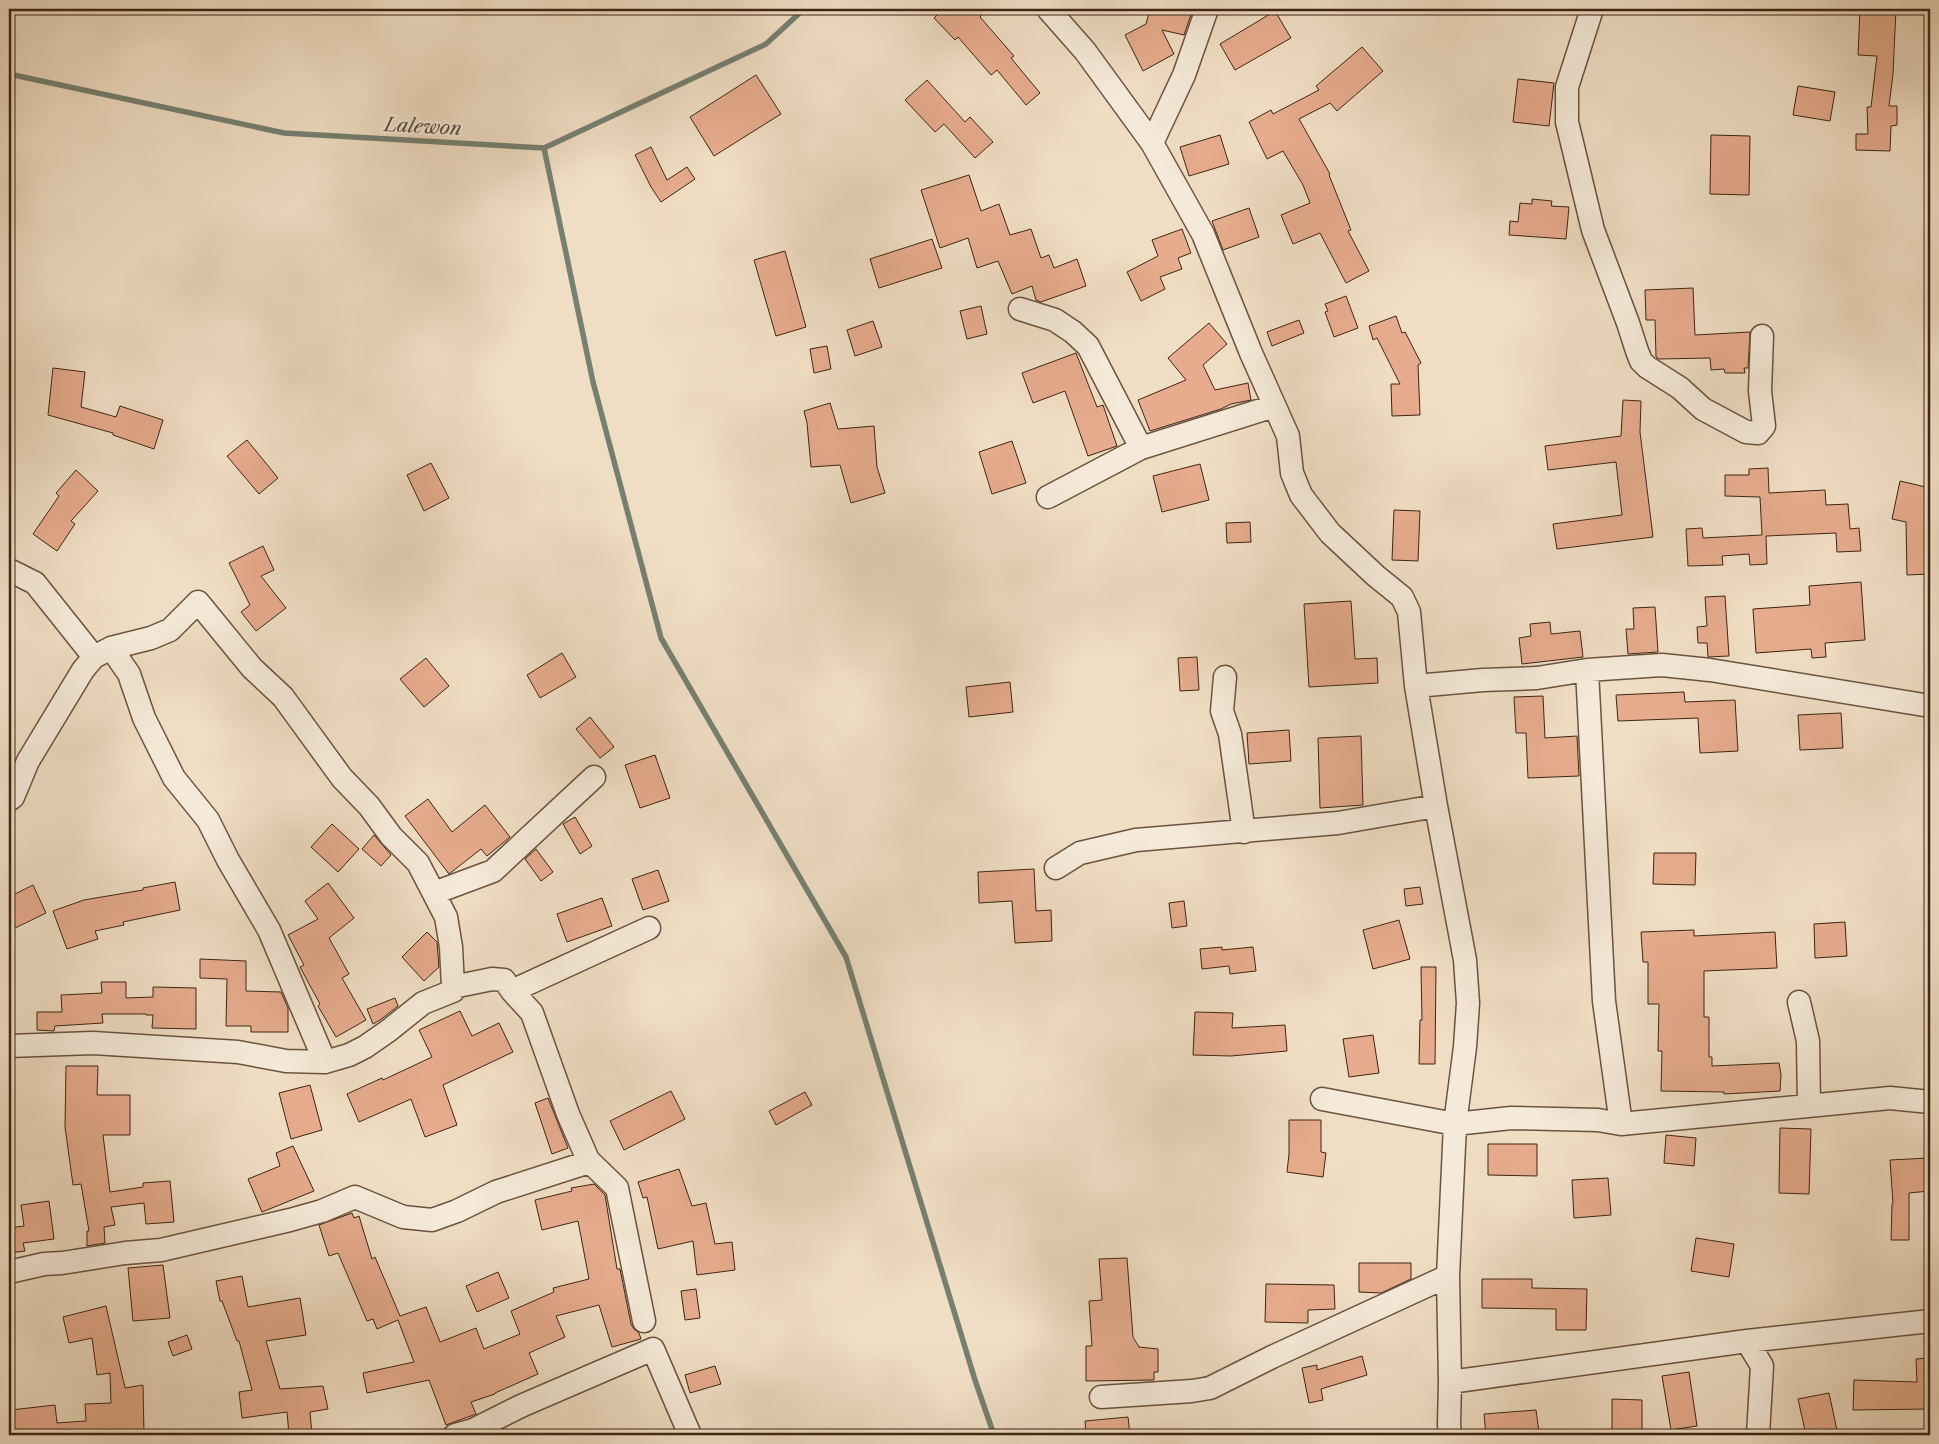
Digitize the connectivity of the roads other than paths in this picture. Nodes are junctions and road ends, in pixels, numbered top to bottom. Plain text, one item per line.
1 (1048, 9) edge
2 (1206, 9) edge
3 (1592, 9) edge
4 (1152, 143) junction
5 (1020, 309) dead end
6 (1762, 336) dead end
7 (1274, 406) junction
8 (1141, 448) junction
9 (1048, 497) dead end
10 (9, 570) edge
11 (103, 652) junction
12 (1587, 670) junction
13 (1225, 677) dead end
14 (1416, 686) junction
15 (1930, 706) edge
16 (594, 777) dead end
17 (9, 800) edge
18 (1436, 806) junction
19 (1244, 832) junction
20 (1056, 868) dead end
21 (434, 893) junction
22 (649, 928) dead end
23 (452, 987) junction
24 (512, 991) junction
25 (1799, 1002) dead end
26 (9, 1046) edge
27 (324, 1062) junction
28 (1322, 1099) dead end
29 (1930, 1102) edge
30 (1809, 1105) junction
31 (1455, 1124) junction
32 (1621, 1124) junction
33 (586, 1158) junction
34 (9, 1272) edge
35 (1448, 1276) junction
36 (644, 1321) dead end
37 (1930, 1321) edge
38 (1747, 1341) junction
39 (1450, 1382) junction
40 (1101, 1398) dead end
41 (455, 1435) edge
42 (690, 1435) edge
43 (1450, 1435) edge
44 (1758, 1435) edge

1 - 4 street
2 - 4 street
3 - 6 street
4 - 7 street
5 - 8 street
7 - 8 street
7 - 14 street
8 - 9 street
10 - 11 street
11 - 17 street
11 - 21 street
11 - 27 street
12 - 14 street
12 - 15 street
12 - 32 street
13 - 19 street
14 - 18 street
16 - 21 street
18 - 19 street
18 - 31 street
19 - 20 street
21 - 23 street
22 - 24 street
23 - 24 street
23 - 27 street
24 - 33 street
25 - 30 street
26 - 27 street
28 - 31 street
29 - 30 street
30 - 32 street
31 - 32 street
31 - 35 street
33 - 34 street
33 - 36 street
35 - 39 street
35 - 40 street
37 - 38 street
38 - 39 street
38 - 44 street
39 - 43 street
41 - 42 street

